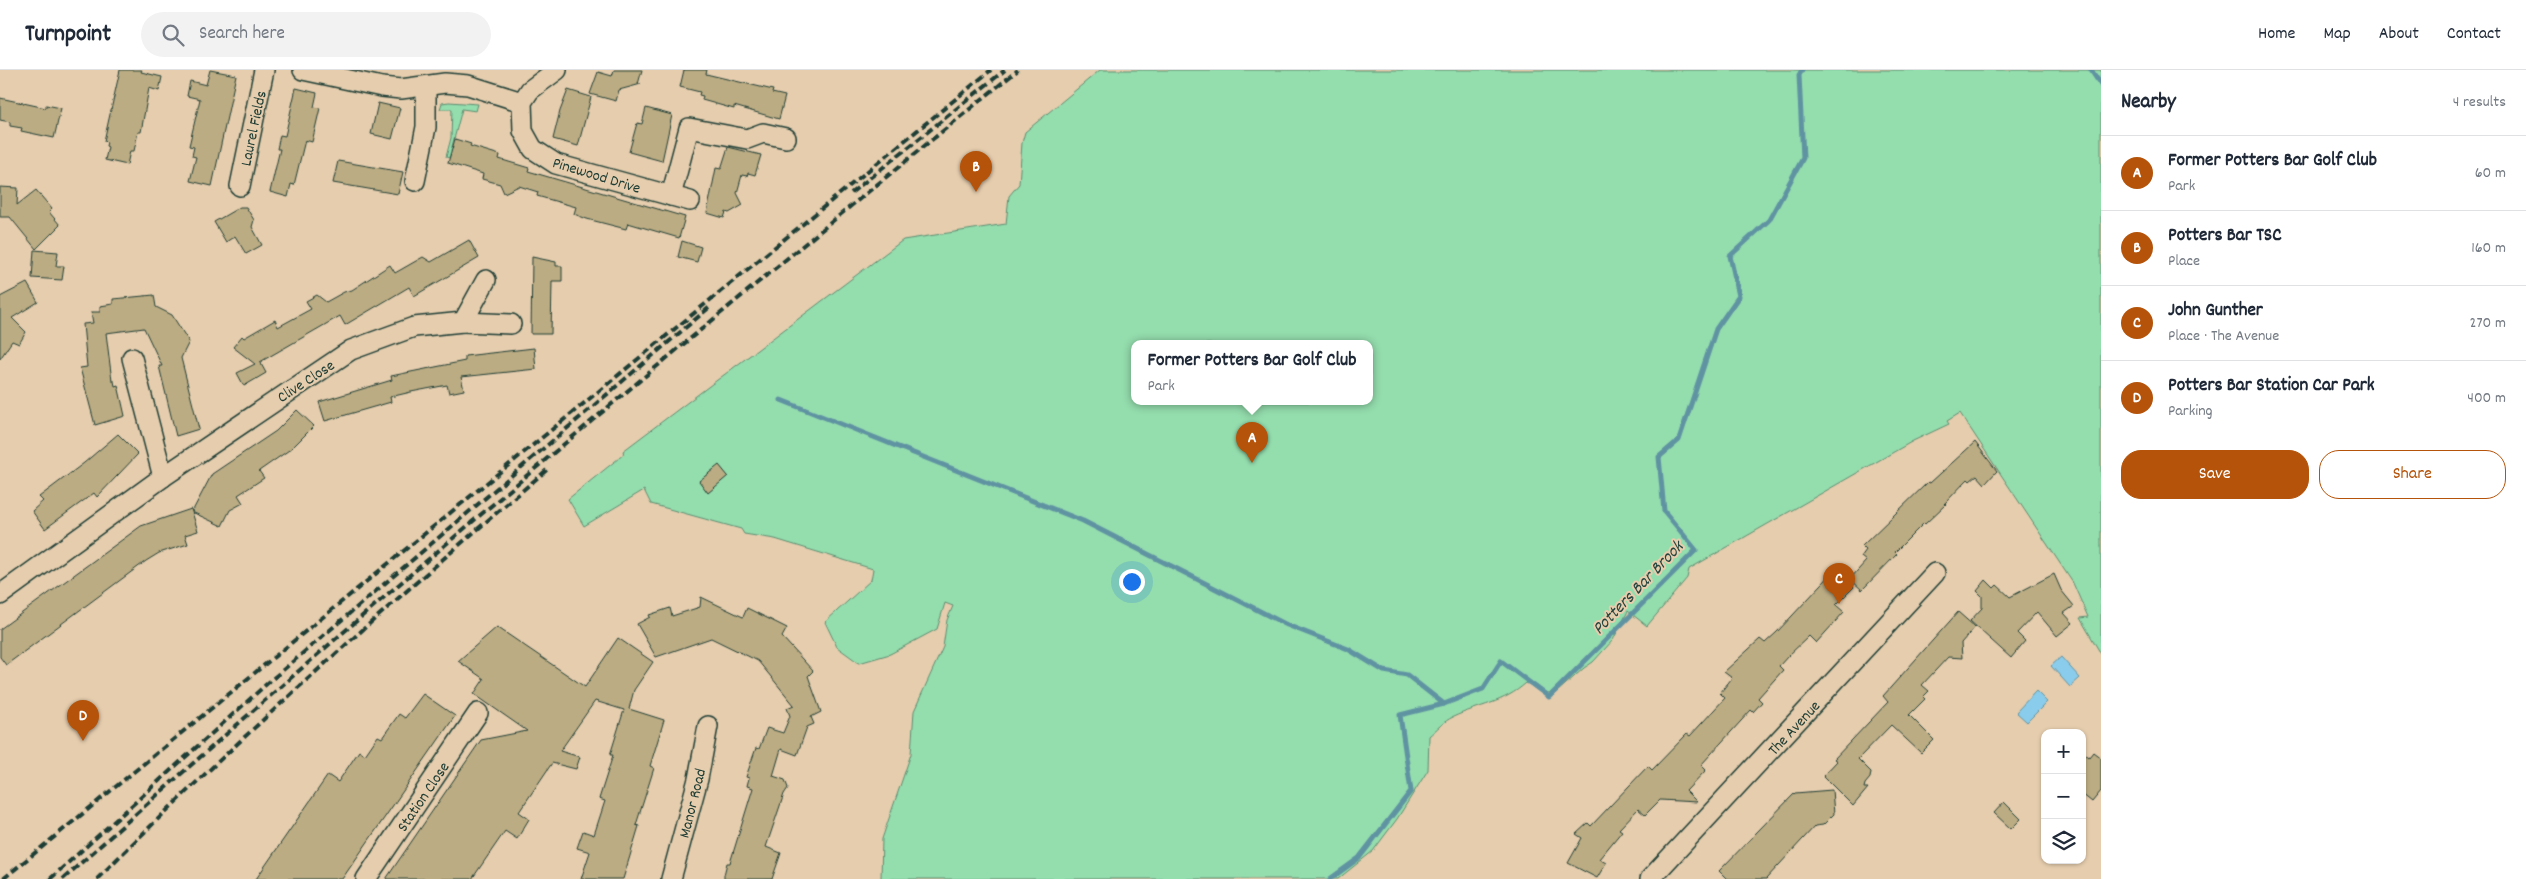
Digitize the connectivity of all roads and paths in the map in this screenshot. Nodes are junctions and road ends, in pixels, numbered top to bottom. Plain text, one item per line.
1 (264, 70) edge
2 (302, 70) edge
3 (557, 70) edge
4 (426, 86) junction
5 (522, 102) junction
6 (786, 138) dead end
7 (416, 181) dead end
8 (240, 186) dead end
9 (671, 196) junction
10 (690, 201) dead end
11 (486, 280) dead end
12 (463, 322) junction
13 (511, 324) dead end
14 (132, 358) dead end
15 (163, 477) junction
16 (1934, 573) dead end
17 (0, 594) edge
18 (478, 713) dead end
19 (708, 726) dead end
20 (1658, 877) edge
21 (366, 879) edge
22 (671, 879) edge

1 - 8 street, Laurel Fields
2 - 4 street
3 - 5 street
4 - 5 street
4 - 7 street
5 - 9 street, Pinewood Drive
6 - 9 street
9 - 10 street, Pinewood Drive
11 - 12 street
12 - 13 street, Clive Close
12 - 15 street, Clive Close
14 - 15 street
15 - 17 street, Clive Close
16 - 20 street, The Avenue
18 - 21 street, Station Close
19 - 22 street, Manor Road

